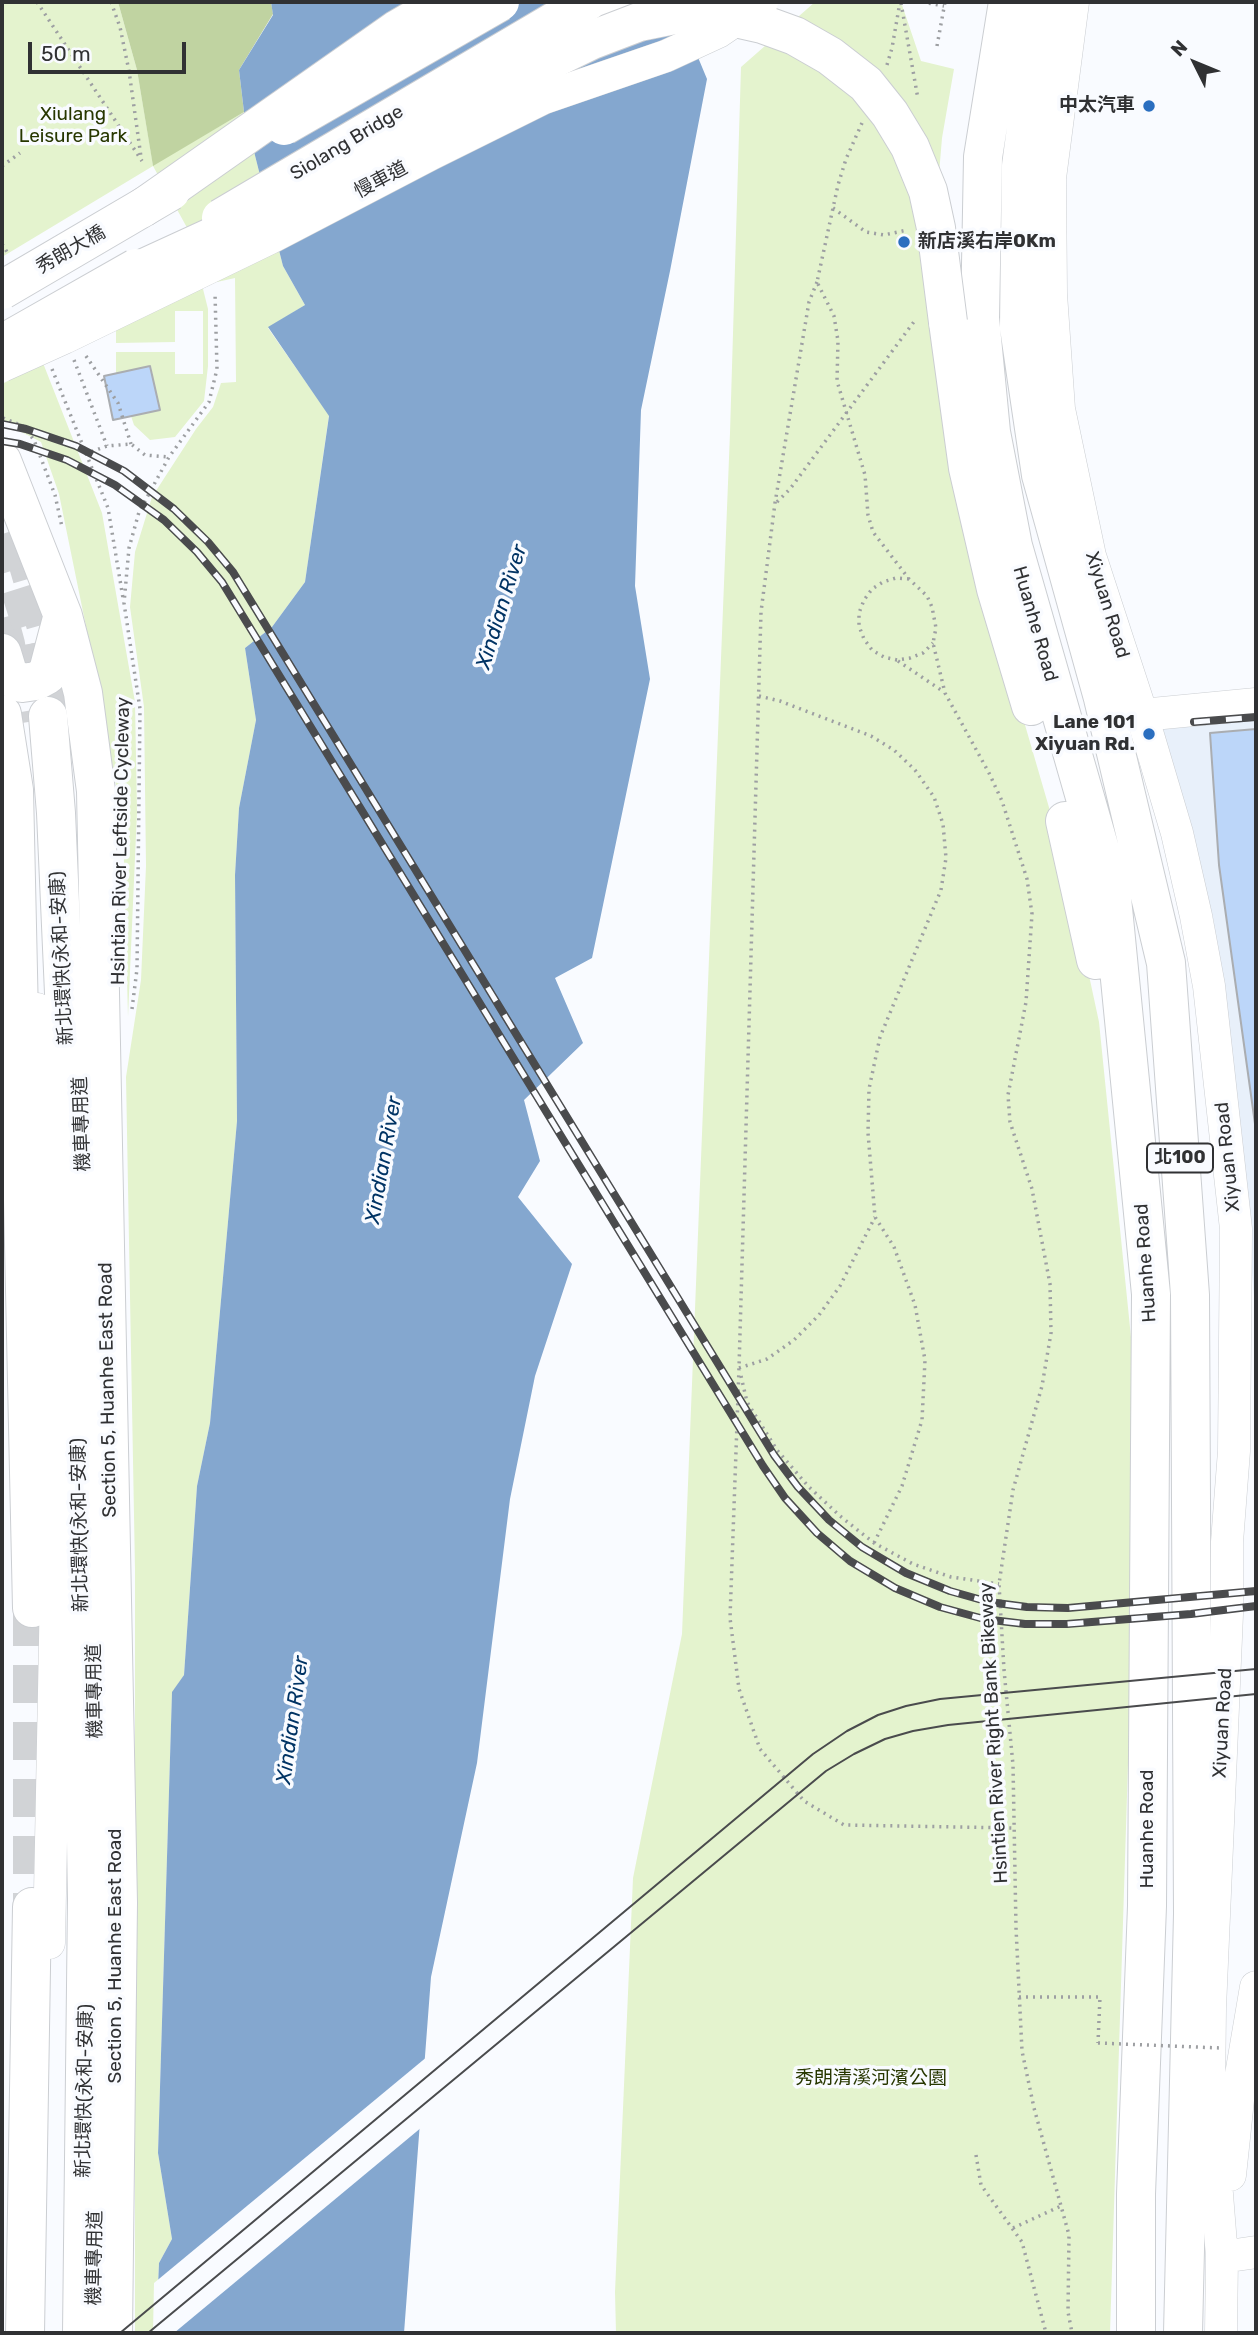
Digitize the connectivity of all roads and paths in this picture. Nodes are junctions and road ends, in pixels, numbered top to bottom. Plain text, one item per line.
1 (37, 2) edge
2 (111, 2) edge
3 (410, 2) edge
4 (443, 2) edge
5 (500, 2) edge
6 (587, 2) edge
7 (632, 2) edge
8 (762, 2) edge
9 (901, 2) edge
10 (922, 2) edge
11 (1008, 2) edge
12 (1043, 2) edge
13 (1073, 2) edge
14 (944, 4) edge
15 (937, 46) dead end
16 (883, 75) dead end
17 (449, 110) junction
18 (920, 110) dead end
19 (862, 123) dead end
20 (20, 153) dead end
21 (2, 166) edge
22 (833, 208) junction
23 (141, 209) junction
24 (911, 229) dead end
25 (2, 244) edge
26 (5, 263) edge
27 (817, 282) junction
28 (107, 285) junction
29 (2, 290) edge
30 (215, 293) dead end
31 (934, 319) junction
32 (2, 344) edge
33 (80, 347) dead end
34 (73, 358) dead end
35 (2, 366) edge
36 (51, 368) dead end
37 (846, 414) junction
38 (131, 444) junction
39 (107, 446) junction
40 (85, 454) junction
41 (169, 457) junction
42 (2, 461) edge
43 (775, 503) junction
44 (909, 579) junction
45 (124, 603) junction
46 (63, 616) junction
47 (933, 643) junction
48 (2, 653) edge
49 (897, 660) junction
50 (945, 693) junction
51 (759, 696) junction
52 (1256, 704) edge
53 (1142, 715) junction
54 (34, 717) edge
55 (130, 1017) dead end
56 (1137, 1153) junction
57 (875, 1217) junction
58 (739, 1368) junction
59 (1227, 1542) junction
60 (874, 1543) junction
61 (999, 1584) junction
62 (32, 1608) tunnel mouth
63 (1242, 1613) edge
64 (1014, 1828) junction
65 (32, 1907) tunnel mouth
66 (1193, 1914) junction
67 (1256, 1987) edge
68 (1019, 1997) junction
69 (1220, 2048) dead end
70 (976, 2155) dead end
71 (1061, 2206) junction
72 (1013, 2228) junction
73 (1256, 2252) edge
74 (1222, 2257) junction
75 (1137, 2328) edge
76 (25, 2333) edge
77 (42, 2333) edge
78 (57, 2333) edge
79 (82, 2333) edge
80 (94, 2333) edge
81 (113, 2333) edge
82 (1046, 2333) edge
83 (1072, 2333) edge
84 (1182, 2333) edge
85 (1221, 2333) edge

1 - 2 path
3 - 26 street
4 - 23 main road, bridge
5 - 23 main road, bridge
6 - 28 main road, Siolang Bridge, bridge
7 - 17 main road, bridge
8 - 35 street, 慢車道, bridge
9 - 16 path
9 - 18 path
10 - 14 path
11 - 56 main road, Huanhe Road / 北100
12 - 66 main road, Huanhe Road / 北100
13 - 53 street, Xiyuan Road
14 - 15 path
17 - 28 main road, bridge
17 - 31 main road, bridge
19 - 22 path
20 - 21 path
22 - 24 path
22 - 27 path
23 - 29 main road, 秀朗大橋, bridge
25 - 26 path
27 - 37 path
27 - 43 path
28 - 32 main road, bridge
30 - 41 path, Hsintian River Leftside Cycleway
31 - 37 path
31 - 56 main road
33 - 38 path
34 - 39 path
36 - 40 path
37 - 43 path
37 - 44 path
38 - 39 path
38 - 41 path
39 - 40 path
40 - 45 path
41 - 45 path, Hsintian River Leftside Cycleway
42 - 46 main road, Section 5, Huanhe East Road
43 - 51 path
44 - 47 path
44 - 49 path
45 - 55 path, Hsintian River Leftside Cycleway
46 - 48 main road
46 - 81 main road, Section 5, Huanhe East Road
47 - 49 path
47 - 50 path
49 - 50 path
50 - 61 path, Hsintien River Right Bank Bikeway
51 - 57 path
51 - 58 path
52 - 53 street
53 - 59 street, Xiyuan Road
54 - 62 main road
54 - 77 street, 機車專用道
54 - 78 main road, 新北環快(永和-安康)
54 - 79 main road, 新北環快(永和-安康)
54 - 80 street, 機車專用道
56 - 75 main road, Huanhe Road / 北100
57 - 58 path
57 - 60 path
58 - 60 path
58 - 64 path
59 - 63 street, Xiyuan Road
59 - 66 street
60 - 61 path
61 - 64 path, Hsintien River Right Bank Bikeway
63 - 74 street, Xiyuan Road
64 - 68 path, Hsintien River Right Bank Bikeway
65 - 76 main road
66 - 84 main road, Huanhe Road / 北100
67 - 74 street
68 - 69 path, bridge
68 - 71 path, Hsintien River Right Bank Bikeway
70 - 72 path
71 - 72 path
71 - 83 path, Hsintien River Right Bank Bikeway
72 - 82 path
73 - 74 street
74 - 85 street, Xiyuan Road

